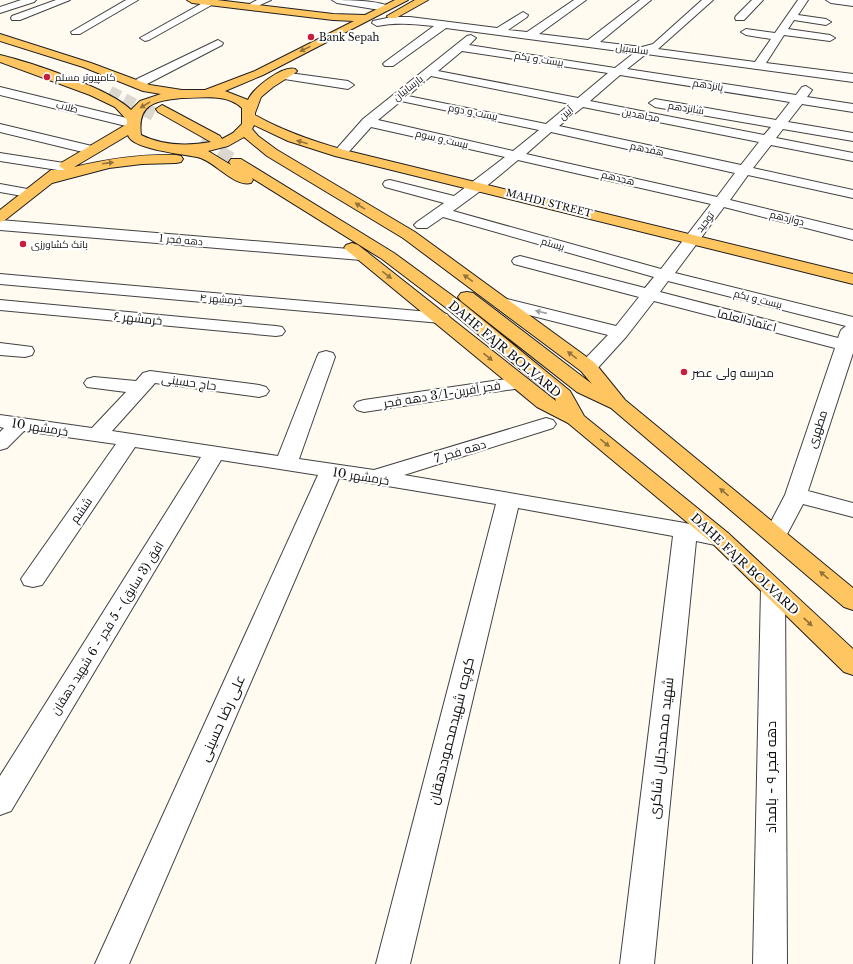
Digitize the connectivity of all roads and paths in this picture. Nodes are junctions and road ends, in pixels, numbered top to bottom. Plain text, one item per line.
1 (31, 0) edge
2 (65, 0) edge
3 (133, 0) edge
4 (192, 0) edge
5 (266, 0) edge
6 (337, 0) edge
7 (423, 0) edge
8 (581, 0) edge
9 (646, 0) edge
10 (708, 0) edge
11 (758, 0) edge
12 (803, 0) edge
13 (831, 0) edge
14 (212, 2) junction
15 (853, 3) edge
16 (403, 5) edge
17 (251, 6) junction
18 (386, 8) junction
19 (0, 10) edge
20 (523, 15) dead end
21 (333, 17) junction
22 (793, 17) junction
23 (16, 18) dead end
24 (78, 18) dead end
25 (367, 18) junction
26 (740, 18) dead end
27 (410, 20) junction
28 (98, 21) junction
29 (826, 22) dead end
30 (377, 23) junction
31 (444, 24) junction
32 (352, 26) junction
33 (481, 29) junction
34 (76, 32) dead end
35 (498, 32) junction
36 (746, 32) dead end
37 (780, 34) junction
38 (530, 36) junction
39 (0, 37) edge
40 (145, 38) dead end
41 (830, 38) dead end
42 (218, 42) dead end
43 (0, 44) edge
44 (590, 44) junction
45 (460, 47) junction
46 (0, 50) edge
47 (644, 50) junction
48 (767, 52) junction
49 (783, 54) dead end
50 (0, 58) edge
51 (313, 58) dead end
52 (389, 64) dead end
53 (759, 65) junction
54 (301, 66) dead end
55 (618, 71) junction
56 (428, 72) junction
57 (819, 73) junction
58 (282, 76) junction
59 (853, 78) edge
60 (245, 79) junction
61 (122, 84) junction
62 (140, 84) junction
63 (269, 84) junction
64 (348, 85) dead end
65 (0, 91) edge
66 (591, 93) junction
67 (107, 94) junction
68 (182, 94) junction
69 (208, 94) junction
70 (397, 97) junction
71 (615, 97) dead end
72 (799, 99) junction
73 (646, 102) dead end
74 (579, 103) junction
75 (853, 108) edge
76 (248, 120) junction
77 (368, 122) junction
78 (134, 123) junction
79 (780, 124) junction
80 (0, 128) edge
81 (549, 128) junction
82 (853, 137) edge
83 (215, 139) tunnel mouth
84 (768, 140) junction
85 (200, 141) tunnel mouth
86 (147, 144) junction
87 (175, 148) junction
88 (91, 150) junction
89 (340, 152) junction
90 (272, 153) junction
91 (516, 155) junction
92 (0, 157) edge
93 (853, 157) edge
94 (234, 161) junction
95 (64, 168) junction
96 (744, 170) junction
97 (303, 171) junction
98 (44, 181) junction
99 (390, 184) dead end
100 (478, 186) junction
101 (0, 188) edge
102 (28, 193) junction
103 (853, 194) edge
104 (456, 201) junction
105 (720, 202) junction
106 (441, 212) junction
107 (0, 217) edge
108 (0, 225) edge
109 (422, 225) dead end
110 (853, 235) edge
111 (692, 238) junction
112 (361, 255) junction
113 (520, 261) dead end
114 (664, 275) junction
115 (0, 279) edge
116 (853, 279) edge
117 (649, 295) junction
118 (503, 304) junction
119 (0, 305) edge
120 (441, 318) junction
121 (853, 321) edge
122 (276, 331) dead end
123 (620, 333) junction
124 (849, 346) edge
125 (0, 349) edge
126 (25, 351) dead end
127 (326, 357) dead end
128 (588, 367) junction
129 (844, 375) edge
130 (520, 382) junction
131 (94, 383) dead end
132 (141, 387) junction
133 (259, 391) dead end
134 (618, 404) junction
135 (364, 406) dead end
136 (575, 419) junction
137 (9, 422) edge
138 (546, 424) dead end
139 (97, 436) junction
140 (129, 441) junction
141 (0, 444) edge
142 (214, 454) junction
143 (286, 464) junction
144 (331, 471) junction
145 (373, 478) junction
146 (796, 495) junction
147 (509, 498) junction
148 (853, 510) edge
149 (685, 531) junction
150 (776, 536) junction
151 (720, 538) junction
152 (33, 579) dead end
153 (773, 589) junction
154 (853, 601) edge
155 (853, 665) edge
156 (0, 802) edge
157 (112, 964) edge
158 (393, 964) edge
159 (637, 964) edge
160 (770, 964) edge

1 - 19 street
2 - 23 street
3 - 28 street
4 - 14 main road
5 - 17 street
6 - 18 street
7 - 16 main road
8 - 38 street
9 - 44 street
10 - 47 street, آیین
11 - 26 street
12 - 22 street
13 - 15 street
14 - 17 main road
14 - 40 street
16 - 18 main road
16 - 27 street
16 - 30 main road
17 - 21 main road
18 - 25 main road
20 - 35 street
21 - 25 main road
21 - 32 main road
22 - 29 street
22 - 37 street
24 - 28 street
25 - 32 main road
27 - 30 street, سلسبیل
27 - 31 street, سلسبیل
28 - 34 street
30 - 51 main road
31 - 33 street, سلسبیل
31 - 52 street
32 -> 60 main road
33 - 35 street, سلسبیل
33 - 45 street, پارساییان
35 - 38 street, سلسبیل
36 - 37 street
37 - 41 street
37 - 48 street
38 - 44 street, سلسبیل
39 - 61 main road
42 - 62 street
43 - 61 main road
44 - 47 street, سلسبیل
45 - 55 street, بیست و یکم
45 - 56 street, پارساییان
46 - 67 main road
47 - 53 street, سلسبیل
47 - 55 street, آیین
48 - 49 street
48 - 53 street
50 - 67 main road
53 - 57 street, سلسبیل
54 - 58 main road
55 - 66 street, آیین
55 - 72 street, پانزدهم
56 - 70 street, پارساییان
56 - 74 street, مجاهدین
57 - 59 street, سلسبیل
57 - 72 street, توحید
58 - 63 main road
58 - 64 street
60 - 62 main road
60 - 63 main road
60 - 69 main road
61 - 62 main road
62 - 67 main road
62 - 68 main road
63 - 76 main road
65 - 78 street, طلاب
66 - 71 street
66 - 74 street, آیین
67 - 78 main road
68 - 69 main road
68 -> 78 main road
69 - 76 main road
70 - 77 street, پارساییان
70 - 81 street, بیست و دوم
72 - 75 street, پانزدهم
72 - 79 street, توحید
73 - 79 street, شانزدهم
74 - 81 street, آیین
74 - 84 street, مجاهدین
76 - 87 main road
89 -> 76 main road, MAHDI STREET
76 - 90 main road
77 - 89 street, پارساییان
77 - 91 street, بیست و سوم
78 - 86 main road
78 - 88 main road
79 - 82 street, شانزدهم
79 - 84 street, توحید
80 - 88 street
81 - 91 street, آیین
81 - 96 street, هفدهم
83 - 85 main road
84 - 93 street, مجاهدین
84 - 96 street, توحید
86 - 87 main road
86 - 95 main road
87 - 94 main road
88 - 95 main road
89 - 97 main road
89 - 100 main road, MAHDI STREET
90 - 94 main road
90 - 97 main road
91 - 100 street, آیین
91 - 105 street, هجدهم
92 - 95 street
98 -> 94 main road
94 - 112 main road
94 - 134 main road, DAHE FAJR BOLVARD
94 - 136 main road, DAHE FAJR BOLVARD
95 - 98 main road
96 - 103 street, هفدهم
96 - 105 street, توحید
118 -> 97 main road
98 - 102 main road
99 - 104 street
100 - 104 street, آیین
100 - 111 main road, MAHDI STREET
101 - 102 street
102 - 107 main road
104 - 106 street, آیین
105 - 110 street, دوازدهم
105 - 111 street, توحید
106 - 109 street, آیین
106 - 114 street, بیستم
108 - 112 street, دهه فجر 1
111 - 114 street, توحید
111 - 116 main road, MAHDI STREET
112 -> 120 main road
113 - 117 street, اعتمادالعلما
114 - 117 street, توحید
114 - 121 street, بیست و یکم
115 - 120 street, خرمشهر ۴
117 - 123 street, توحید
117 - 124 street, اعتمادالعلما
123 -> 118 street
128 -> 118 main road
119 - 122 street, خرمشهر ۶
120 -> 130 main road
121 - 124 street, مطهری
123 - 128 street, توحید
124 - 129 street, مطهری
125 - 126 street
127 - 143 street
128 - 134 main road
129 - 146 street, مطهری
130 - 135 street, فجر آفرین-3/1 دهه فجر
130 - 136 main road
131 - 132 street
132 - 133 street, حاج حسینی
132 - 139 street, حاج حسینی
150 -> 134 main road, DAHE FAJR BOLVARD
136 -> 151 main road, DAHE FAJR BOLVARD
137 - 139 street, خرمشهر 10
137 - 141 street
138 - 145 street, دهه فجر 7
139 - 140 street, خرمشهر 10
140 - 142 street, خرمشهر 10
140 - 152 street, ششم
142 - 143 street, خرمشهر 10
142 - 156 street, افق (3 سابق) - 5 فجر - 6 شهید دهقان
143 - 144 street, خرمشهر 10
144 - 145 street, خرمشهر 10
144 - 157 street, علی رضا حسینی
145 - 147 street, خرمشهر 10
146 - 148 street
146 - 150 street, مطهری
147 - 149 street, خرمشهر 10
147 - 158 street, کوچه شهیدمحموددهقان
149 - 151 street, خرمشهر 10
149 - 159 street, شهید محمدجلال شاکری
154 -> 150 main road, DAHE FAJR BOLVARD
151 - 153 main road, DAHE FAJR BOLVARD
153 -> 155 main road, DAHE FAJR BOLVARD
153 - 160 street, دهه فجر ۹ - بامداد

